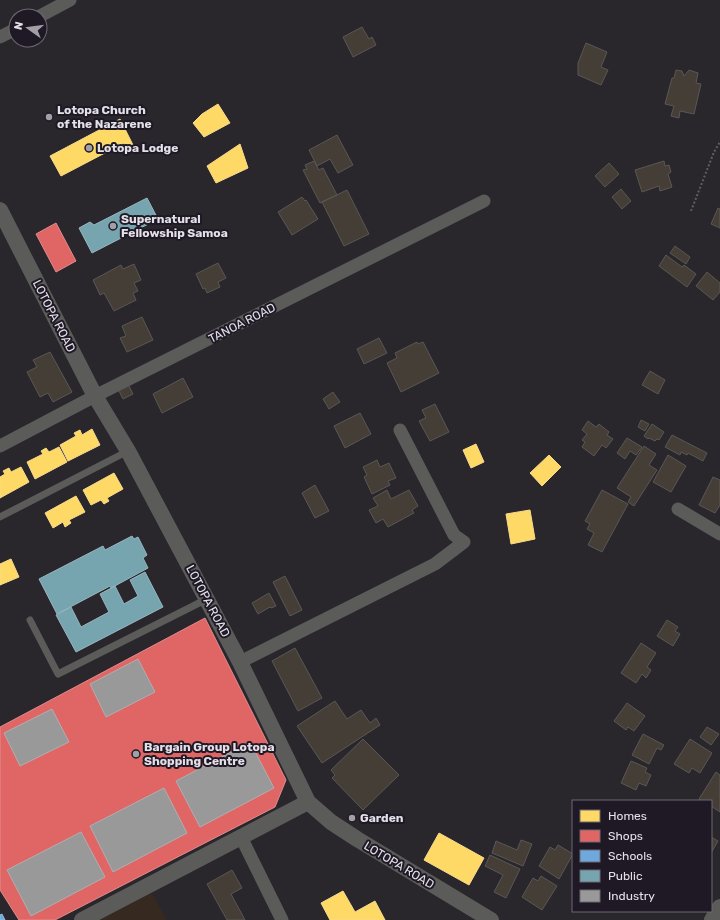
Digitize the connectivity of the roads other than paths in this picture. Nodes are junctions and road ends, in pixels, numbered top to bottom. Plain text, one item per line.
1 (70, 0) edge
2 (48, 12) edge
3 (484, 201) dead end
4 (0, 210) edge
5 (95, 396) junction
6 (400, 430) dead end
7 (0, 446) edge
8 (128, 451) junction
9 (678, 509) dead end
10 (0, 517) edge
11 (720, 534) edge
12 (207, 599) junction
13 (30, 620) dead end
14 (240, 662) junction
15 (308, 802) junction
16 (241, 837) junction
17 (720, 907) edge
18 (82, 920) edge
19 (282, 920) edge
20 (491, 920) edge
21 (712, 920) edge

1 - 2 street
3 - 5 street, TANOA ROAD
4 - 5 street, LOTOPA ROAD
5 - 7 street, TANOA ROAD
5 - 8 street, LOTOPA ROAD
6 - 14 street
8 - 10 lane
8 - 12 street, LOTOPA ROAD
9 - 11 street
12 - 13 lane
12 - 14 street, LOTOPA ROAD
14 - 15 street, LOTOPA ROAD
15 - 16 street
15 - 20 street, LOTOPA ROAD
16 - 18 street
16 - 19 street
17 - 21 street

